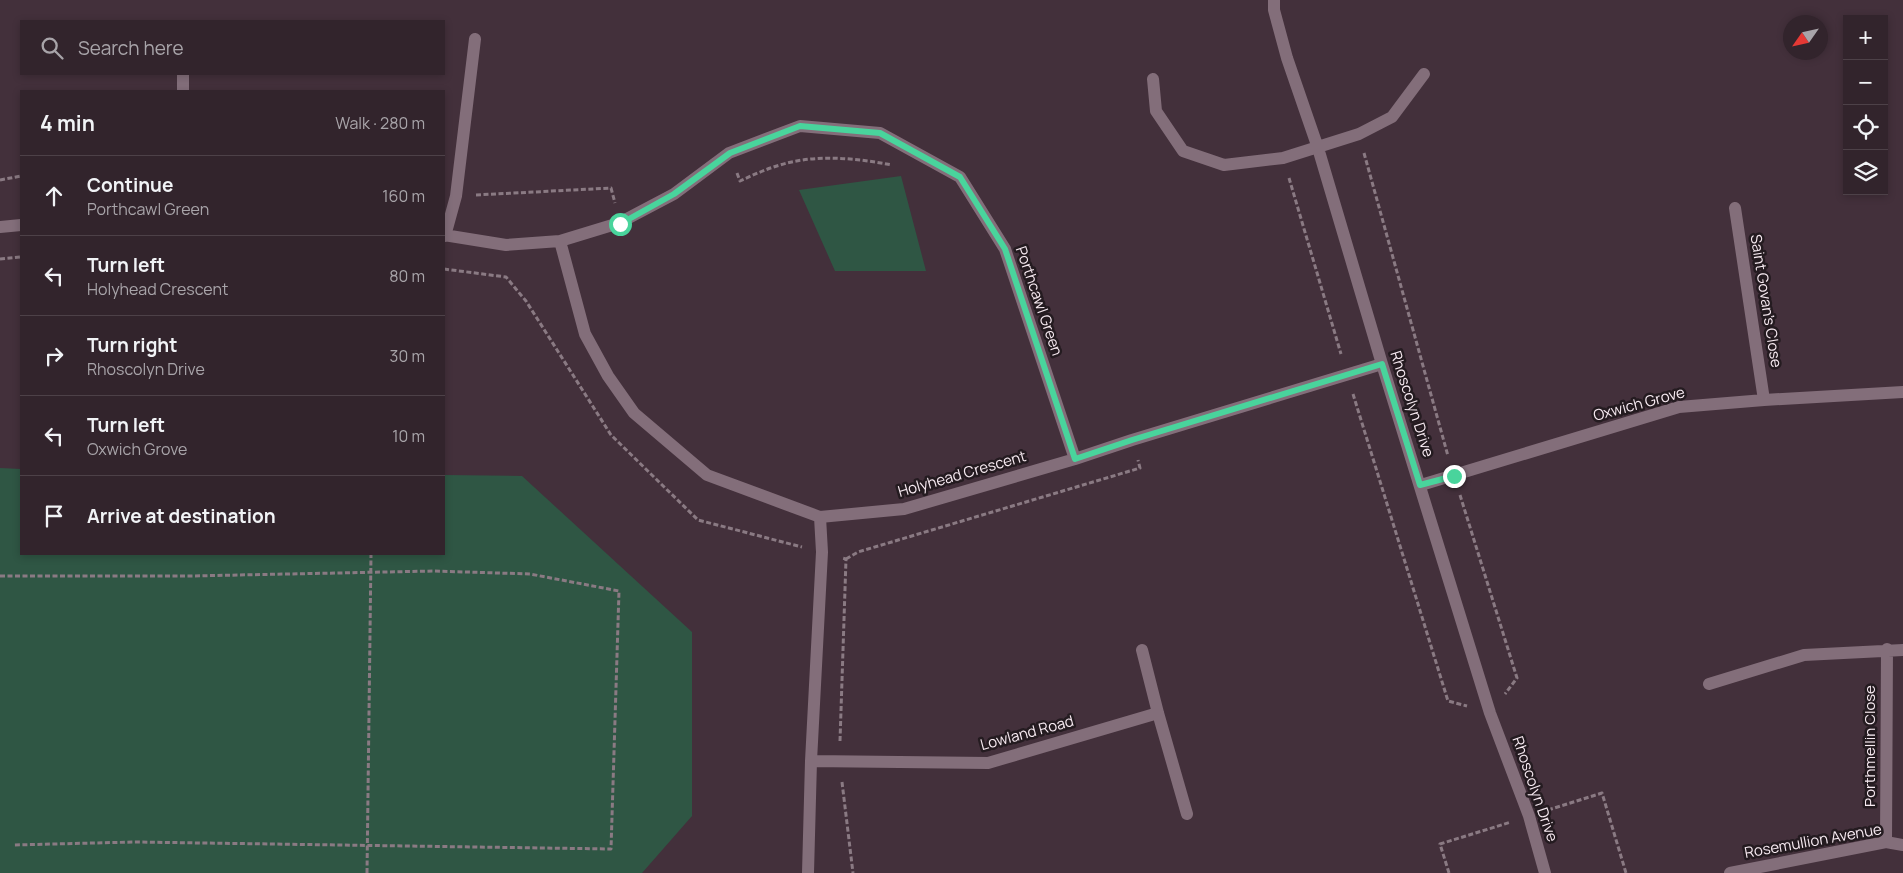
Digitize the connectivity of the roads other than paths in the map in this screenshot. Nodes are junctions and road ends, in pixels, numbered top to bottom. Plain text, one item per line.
1 (1274, 0) edge
2 (475, 39) dead end
3 (1424, 74) dead end
4 (183, 75) edge
5 (1153, 79) dead end
6 (184, 90) edge
7 (1318, 148) junction
8 (1735, 208) dead end
9 (20, 225) edge
10 (0, 227) edge
11 (445, 236) edge
12 (560, 241) junction
13 (1382, 364) junction
14 (1903, 392) edge
15 (1764, 400) junction
16 (1075, 459) junction
17 (1420, 485) junction
18 (820, 517) junction
19 (1887, 649) junction
20 (1142, 650) dead end
21 (1903, 650) edge
22 (1709, 684) dead end
23 (1158, 713) junction
24 (811, 760) junction
25 (1187, 814) dead end
26 (1886, 842) junction
27 (1903, 845) edge
28 (808, 873) edge
29 (1545, 873) edge
30 (1730, 873) edge

1 - 7 street, Rhoscolyn Drive
2 - 11 street, Porthcawl Green
3 - 7 street
4 - 6 street
5 - 7 street
7 - 13 street, Rhoscolyn Drive
8 - 15 street, Saint Govan's Close
9 - 10 street
11 - 12 street, Porthcawl Green
12 - 16 street, Porthcawl Green
12 - 18 street, Holyhead Crescent
13 - 16 street, Holyhead Crescent
13 - 17 street, Rhoscolyn Drive
14 - 15 street, Oxwich Grove
15 - 17 street, Oxwich Grove
16 - 18 street, Holyhead Crescent
17 - 29 street, Rhoscolyn Drive
18 - 24 street
19 - 21 street
19 - 22 street
19 - 26 street, Porthmellin Close
20 - 23 street
23 - 24 street, Lowland Road
23 - 25 street
24 - 28 street
26 - 27 street, Rosemullion Avenue
26 - 30 street, Rosemullion Avenue

